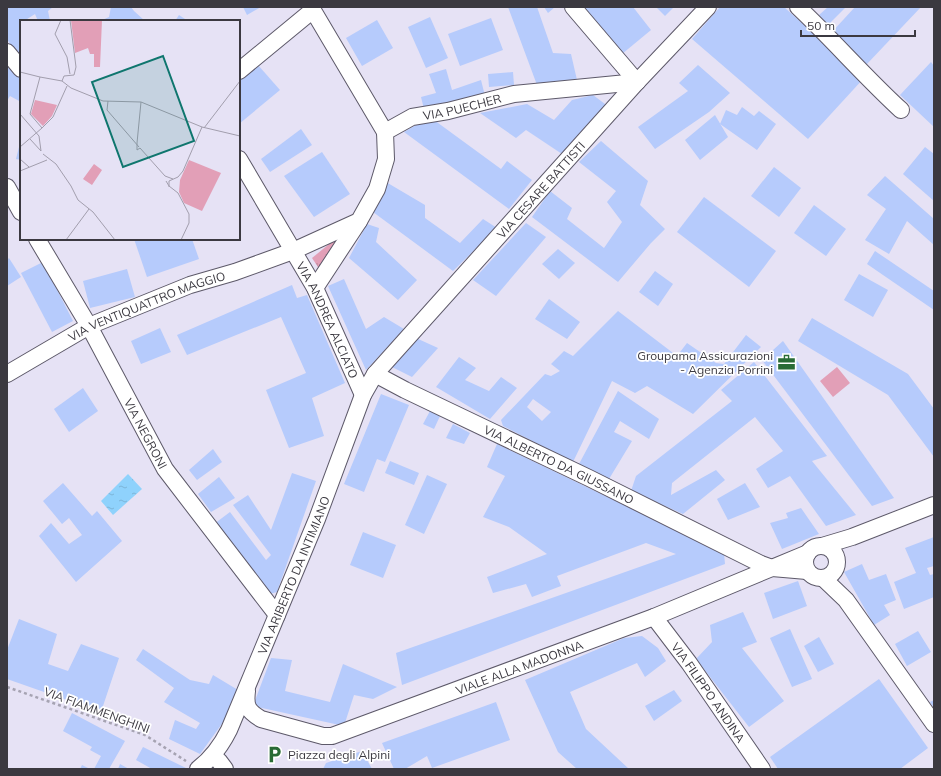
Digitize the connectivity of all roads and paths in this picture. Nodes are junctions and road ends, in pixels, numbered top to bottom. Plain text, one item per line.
1 (573, 7) edge
2 (708, 7) edge
3 (798, 7) edge
4 (312, 8) edge
5 (7, 52) edge
6 (20, 68) edge
7 (240, 69) edge
8 (637, 82) junction
9 (901, 110) dead end
10 (386, 132) junction
11 (240, 161) edge
12 (7, 187) edge
13 (15, 209) edge
14 (359, 221) junction
15 (41, 240) edge
16 (294, 252) junction
17 (315, 288) junction
18 (89, 326) junction
19 (7, 374) edge
20 (376, 374) junction
21 (362, 392) junction
22 (934, 505) edge
23 (852, 536) junction
24 (815, 549) junction
25 (743, 554) junction
26 (772, 568) junction
27 (832, 569) junction
28 (807, 571) junction
29 (735, 582) junction
30 (277, 615) junction
31 (654, 617) junction
32 (7, 687) edge
33 (247, 689) junction
34 (261, 719) junction
35 (934, 724) edge
36 (229, 730) junction
37 (198, 769) edge
38 (762, 769) edge

1 - 8 street
2 - 8 street, VIA CESARE BATTISTI
3 - 9 street
4 - 7 street
4 - 10 street
5 - 6 street
8 - 10 street, VIA PUECHER
8 - 20 street, VIA CESARE BATTISTI
10 - 14 street
11 - 16 street, VIA ANDREA ALCIATO
12 - 13 street
14 - 16 street
14 - 17 street
15 - 18 street, VIA NEGRONI
16 - 17 street, VIA ANDREA ALCIATO
16 - 18 street, VIA VENTIQUATTRO MAGGIO
17 - 21 street, VIA ANDREA ALCIATO
18 - 19 street, VIA VENTIQUATTRO MAGGIO
18 - 30 street, VIA NEGRONI
20 - 21 street, VIA ARIBERTO DA INTIMIANO
20 - 25 street, VIA ALBERTO DA GIUSSANO
21 - 30 street, VIA ARIBERTO DA INTIMIANO
22 - 23 street, VIALE ALLA MADONNA
23 - 24 street, VIALE ALLA MADONNA
23 - 27 street
24 - 26 street, VIALE ALLA MADONNA
24 - 27 street
24 - 28 street
25 - 26 street, VIA ALBERTO DA GIUSSANO
25 - 29 street
26 - 28 street, VIALE ALLA MADONNA
26 - 29 street, VIALE ALLA MADONNA
27 - 28 street
27 - 35 street
29 - 31 street, VIALE ALLA MADONNA
30 - 33 street, VIA ARIBERTO DA INTIMIANO
31 - 34 street, VIALE ALLA MADONNA
31 - 38 street, VIA FILIPPO ANDINA
32 - 37 path, VIA FIAMMENGHINI
33 - 34 street, VIALE ALLA MADONNA
33 - 36 street, VIA ARIBERTO DA INTIMIANO
34 - 36 street, VIALE ALLA MADONNA
36 - 37 street, VIA ARIBERTO DA INTIMIANO

